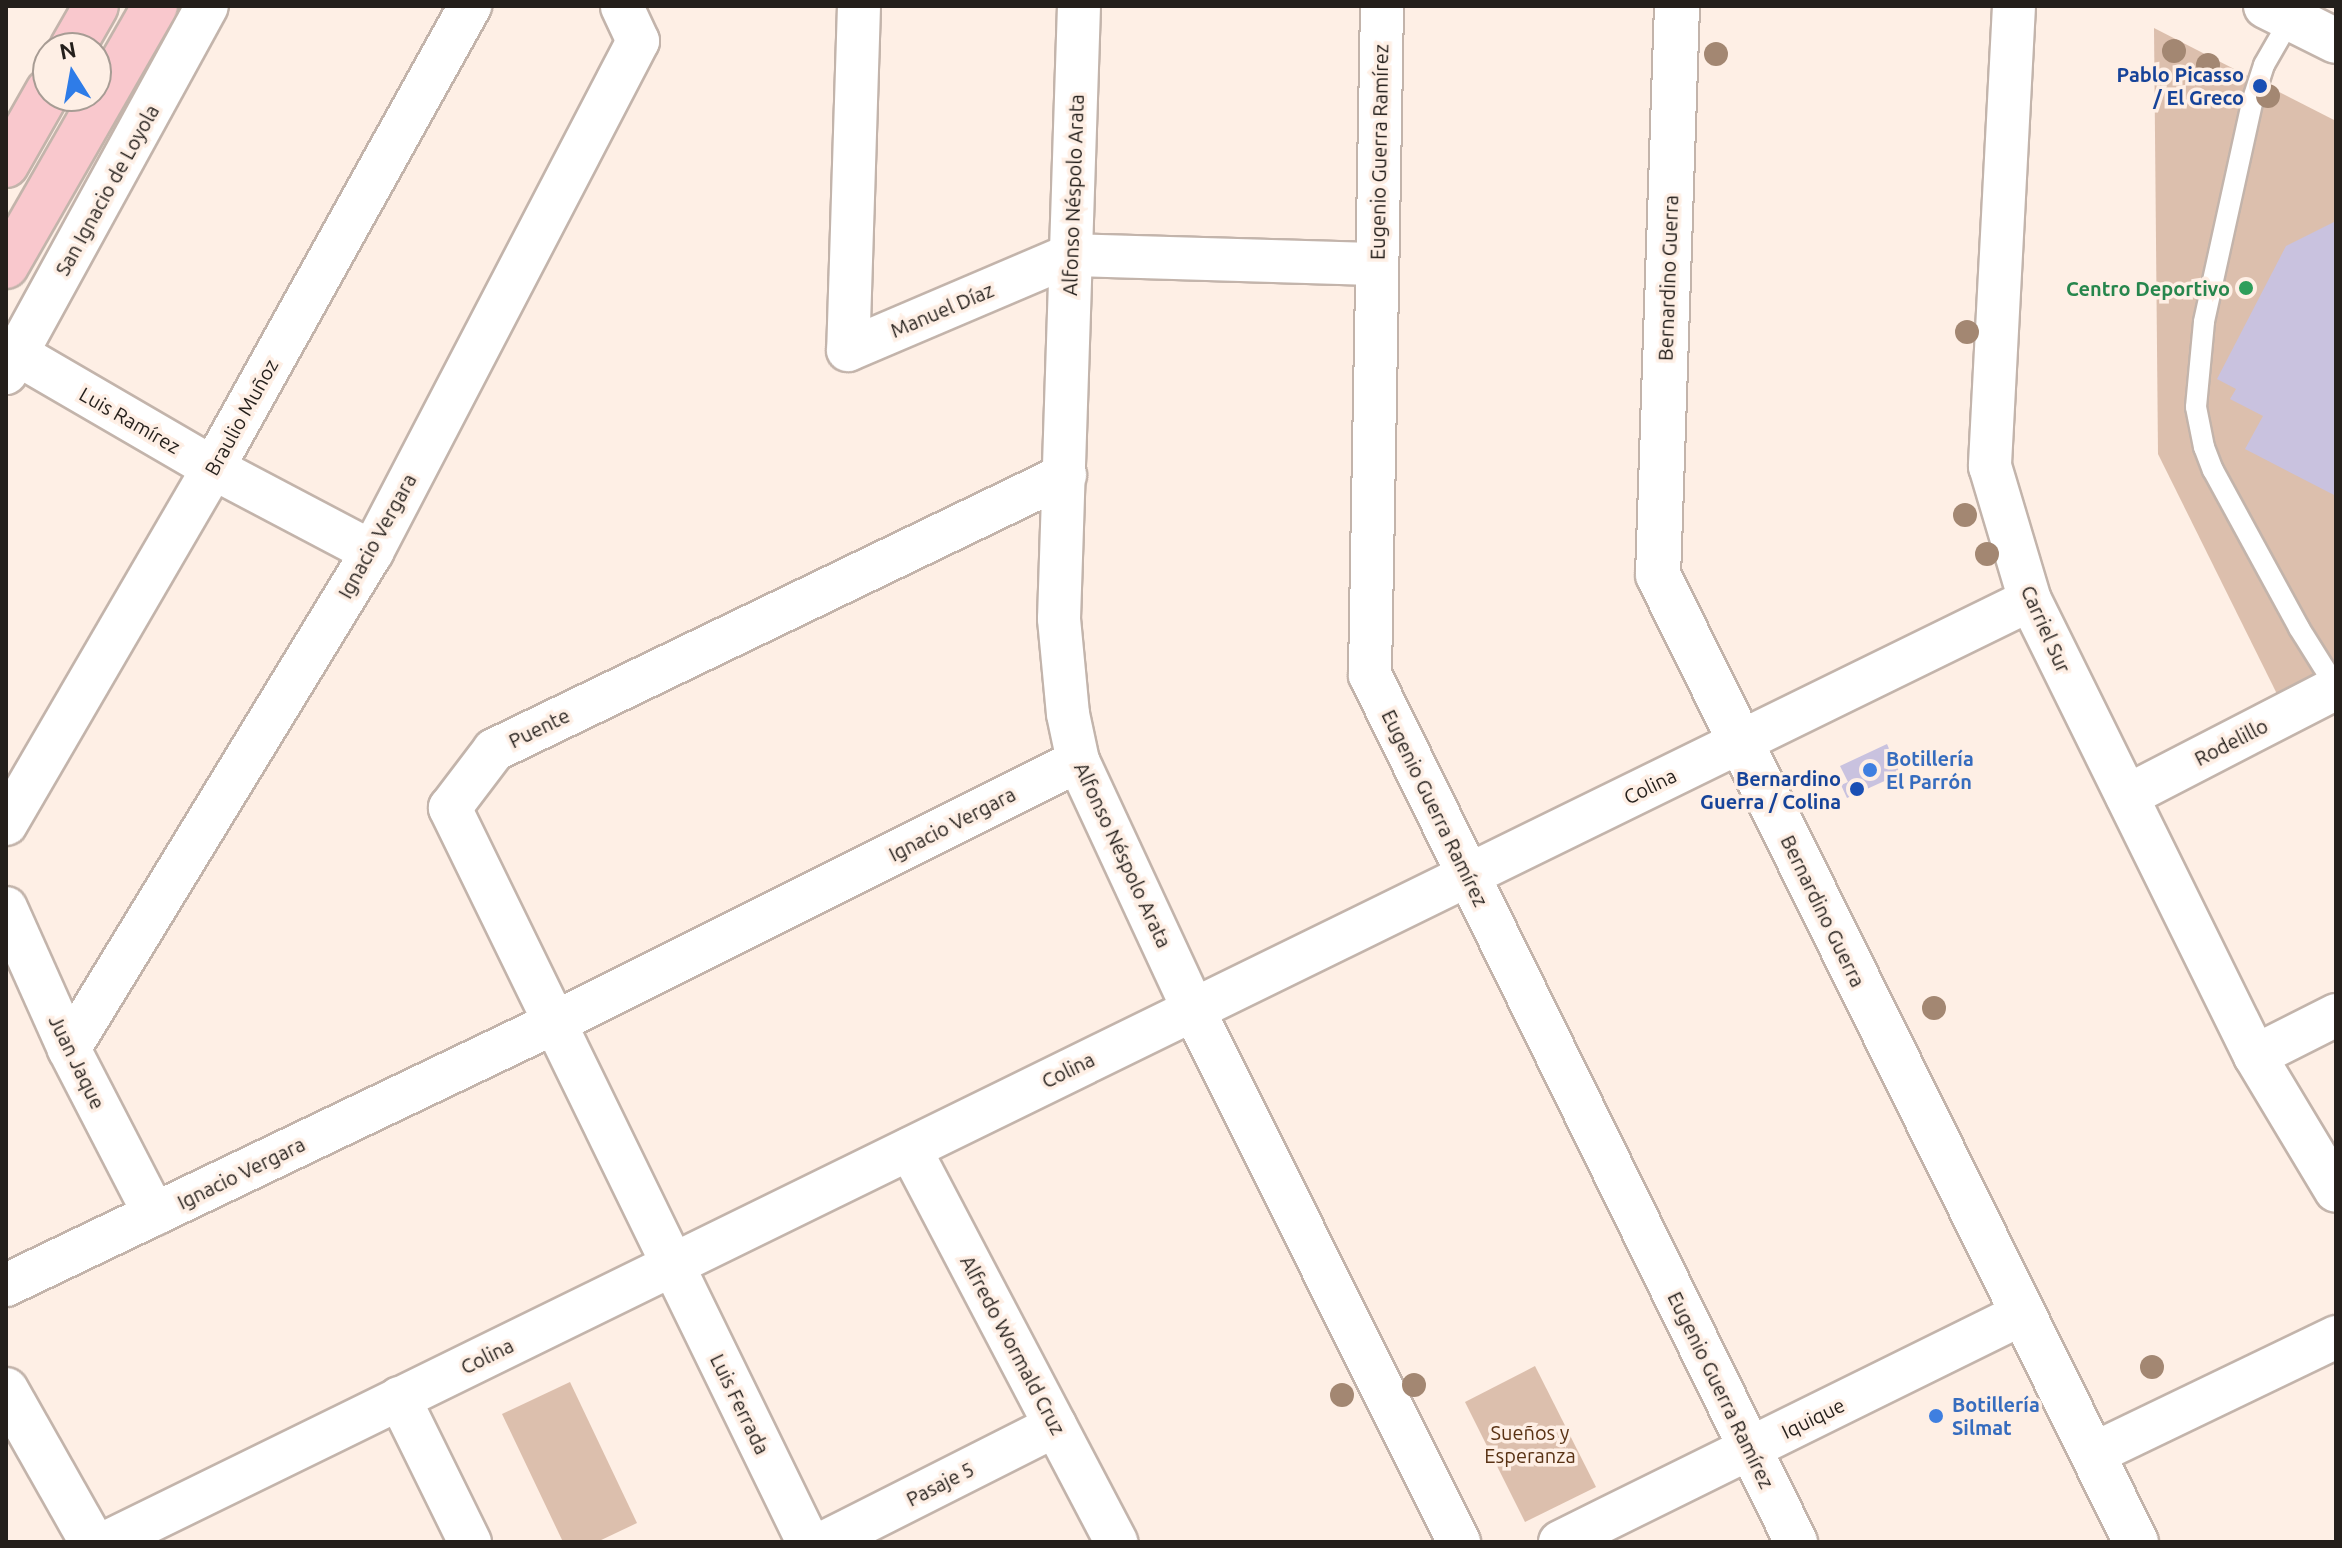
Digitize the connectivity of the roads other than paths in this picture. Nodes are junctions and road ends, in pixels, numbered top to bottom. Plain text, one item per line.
1 (96, 6) edge
2 (155, 6) edge
3 (207, 6) edge
4 (470, 6) edge
5 (622, 6) edge
6 (859, 6) edge
7 (1079, 6) edge
8 (1382, 6) edge
9 (1677, 6) edge
10 (2014, 6) edge
11 (2279, 12) edge
12 (81, 32) edge
13 (2336, 41) edge
14 (36, 112) edge
15 (6, 165) edge
16 (1071, 255) junction
17 (1377, 264) junction
18 (6, 266) edge
19 (12, 364) edge
20 (213, 468) junction
21 (1065, 475) junction
22 (372, 552) junction
23 (2030, 600) junction
24 (2336, 687) edge
25 (1740, 742) junction
26 (1078, 761) junction
27 (2127, 796) junction
28 (6, 824) edge
29 (1468, 875) junction
30 (6, 908) edge
31 (1193, 1009) junction
32 (2336, 1015) edge
33 (554, 1023) junction
34 (69, 1049) junction
35 (2255, 1056) junction
36 (910, 1149) junction
37 (2336, 1191) edge
38 (154, 1214) junction
39 (672, 1265) junction
40 (6, 1285) edge
41 (2022, 1314) junction
42 (2336, 1337) edge
43 (6, 1390) edge
44 (399, 1398) junction
45 (1055, 1426) junction
46 (1750, 1448) junction
47 (2093, 1454) junction
48 (92, 1542) edge
49 (107, 1542) edge
50 (470, 1542) edge
51 (808, 1542) edge
52 (825, 1542) edge
53 (1116, 1542) edge
54 (1459, 1542) edge
55 (1560, 1542) edge
56 (1796, 1542) edge
57 (2136, 1542) edge

1 - 12 main road
2 - 18 main road
3 - 19 street, San Ignacio de Loyola
4 - 20 street, Braulio Muñoz
5 - 22 street, Ignacio Vergara
6 - 16 street, Manuel Díaz
7 - 16 street, Alfonso Néspolo Arata
8 - 17 street, Eugenio Guerra Ramírez
9 - 25 street, Bernardino Guerra
10 - 23 street, Carriel Sur
11 - 13 street
11 - 24 lane
14 - 15 main road
16 - 17 street, Manuel Díaz
16 - 21 street, Alfonso Néspolo Arata
17 - 29 street, Eugenio Guerra Ramírez
19 - 20 street, Luis Ramírez
20 - 22 street, Luis Ramírez
20 - 28 street, Braulio Muñoz
21 - 26 street, Alfonso Néspolo Arata
21 - 33 street, Puente
22 - 34 street, Ignacio Vergara
23 - 25 street, Colina
23 - 27 street, Carriel Sur
24 - 27 street, Rodelillo
25 - 29 street, Colina
25 - 41 street, Bernardino Guerra
26 - 31 street, Alfonso Néspolo Arata
26 - 33 street, Ignacio Vergara
27 - 35 street, Carriel Sur
29 - 31 street, Colina
29 - 46 street, Eugenio Guerra Ramírez
30 - 34 street, Juan Jaque
31 - 36 street, Colina
31 - 54 street, Alfonso Néspolo Arata
32 - 35 street
33 - 38 street, Ignacio Vergara
33 - 39 street, Puente
34 - 38 street, Juan Jaque
35 - 37 street, Carriel Sur
36 - 39 street, Colina
36 - 45 street, Alfredo Wormald Cruz
38 - 40 street, Ignacio Vergara
39 - 44 street, Colina
39 - 51 street, Luis Ferrada
41 - 46 street, Iquique
41 - 47 street, Bernardino Guerra
42 - 47 street
43 - 48 street
44 - 49 street, Colina
44 - 50 street
45 - 52 street, Pasaje 5
45 - 53 street, Alfredo Wormald Cruz
46 - 55 street, Iquique
46 - 56 street, Eugenio Guerra Ramírez
47 - 57 street, Bernardino Guerra

